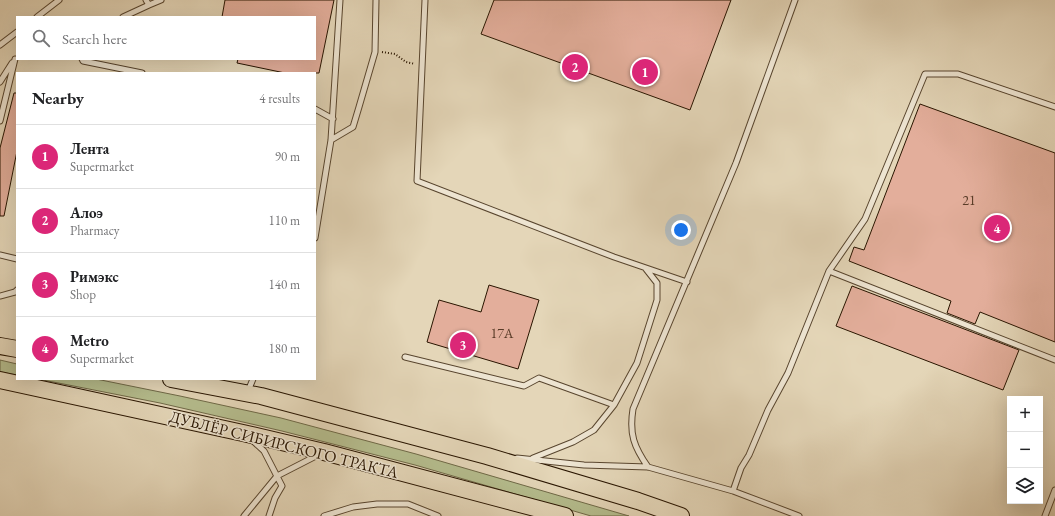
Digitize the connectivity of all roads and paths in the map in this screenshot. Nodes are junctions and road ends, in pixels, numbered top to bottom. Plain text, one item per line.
1 (58, 0) edge
2 (146, 0) edge
3 (161, 0) edge
4 (340, 0) edge
5 (376, 0) edge
6 (425, 0) edge
7 (795, 0) edge
8 (149, 5) junction
9 (38, 16) edge
10 (125, 16) edge
11 (16, 33) edge
12 (0, 45) edge
13 (375, 52) junction
14 (16, 58) edge
15 (82, 60) edge
16 (422, 66) junction
17 (137, 72) edge
18 (0, 82) edge
19 (1055, 108) edge
20 (316, 110) edge
21 (333, 119) junction
22 (0, 121) edge
23 (331, 140) junction
24 (316, 232) edge
25 (0, 255) edge
26 (16, 259) edge
27 (646, 269) junction
28 (829, 271) junction
29 (687, 282) junction
30 (16, 292) edge
31 (0, 296) edge
32 (0, 346) edge
33 (16, 349) edge
34 (405, 357) dead end
35 (1055, 360) edge
36 (0, 380) edge
37 (176, 380) edge
38 (210, 380) edge
39 (253, 380) edge
40 (224, 389) junction
41 (247, 394) junction
42 (614, 405) junction
43 (243, 433) junction
44 (324, 452) junction
45 (487, 456) junction
46 (532, 459) junction
47 (648, 467) junction
48 (277, 476) junction
49 (1055, 490) edge
50 (733, 491) junction
51 (244, 515) edge
52 (238, 516) edge
53 (269, 516) edge
54 (324, 516) edge
55 (438, 516) edge
56 (565, 516) edge
57 (681, 516) edge
58 (800, 516) edge
59 (1045, 516) edge

1 - 9 lane
2 - 8 lane
3 - 8 lane
4 - 21 lane
5 - 13 lane
6 - 16 lane
7 - 29 lane
8 - 10 lane
11 - 12 lane
13 - 16 path
13 - 23 lane
14 - 18 lane
14 - 22 lane
15 - 17 lane
16 - 27 lane
19 - 28 lane
20 - 21 lane
21 - 23 lane
23 - 24 lane
25 - 26 lane
27 - 29 lane
27 - 42 lane
28 - 35 lane
28 - 50 lane
29 - 47 lane
30 - 31 lane
32 - 33 main road
34 - 42 lane
36 - 43 main road, ДУБЛЁР СИБИРСКОГО ТРАКТА
37 - 40 main road
38 - 40 lane
39 - 41 lane
40 - 41 main road
41 - 45 main road
42 - 46 lane
43 - 44 main road, ДУБЛЁР СИБИРСКОГО ТРАКТА
43 - 48 lane
44 - 48 lane
44 - 56 main road, ДУБЛЁР СИБИРСКОГО ТРАКТА
45 - 46 lane
45 - 57 main road
46 - 47 lane
47 - 50 lane
48 - 51 lane
48 - 53 lane
49 - 59 lane
50 - 58 lane
51 - 52 lane
54 - 55 lane

